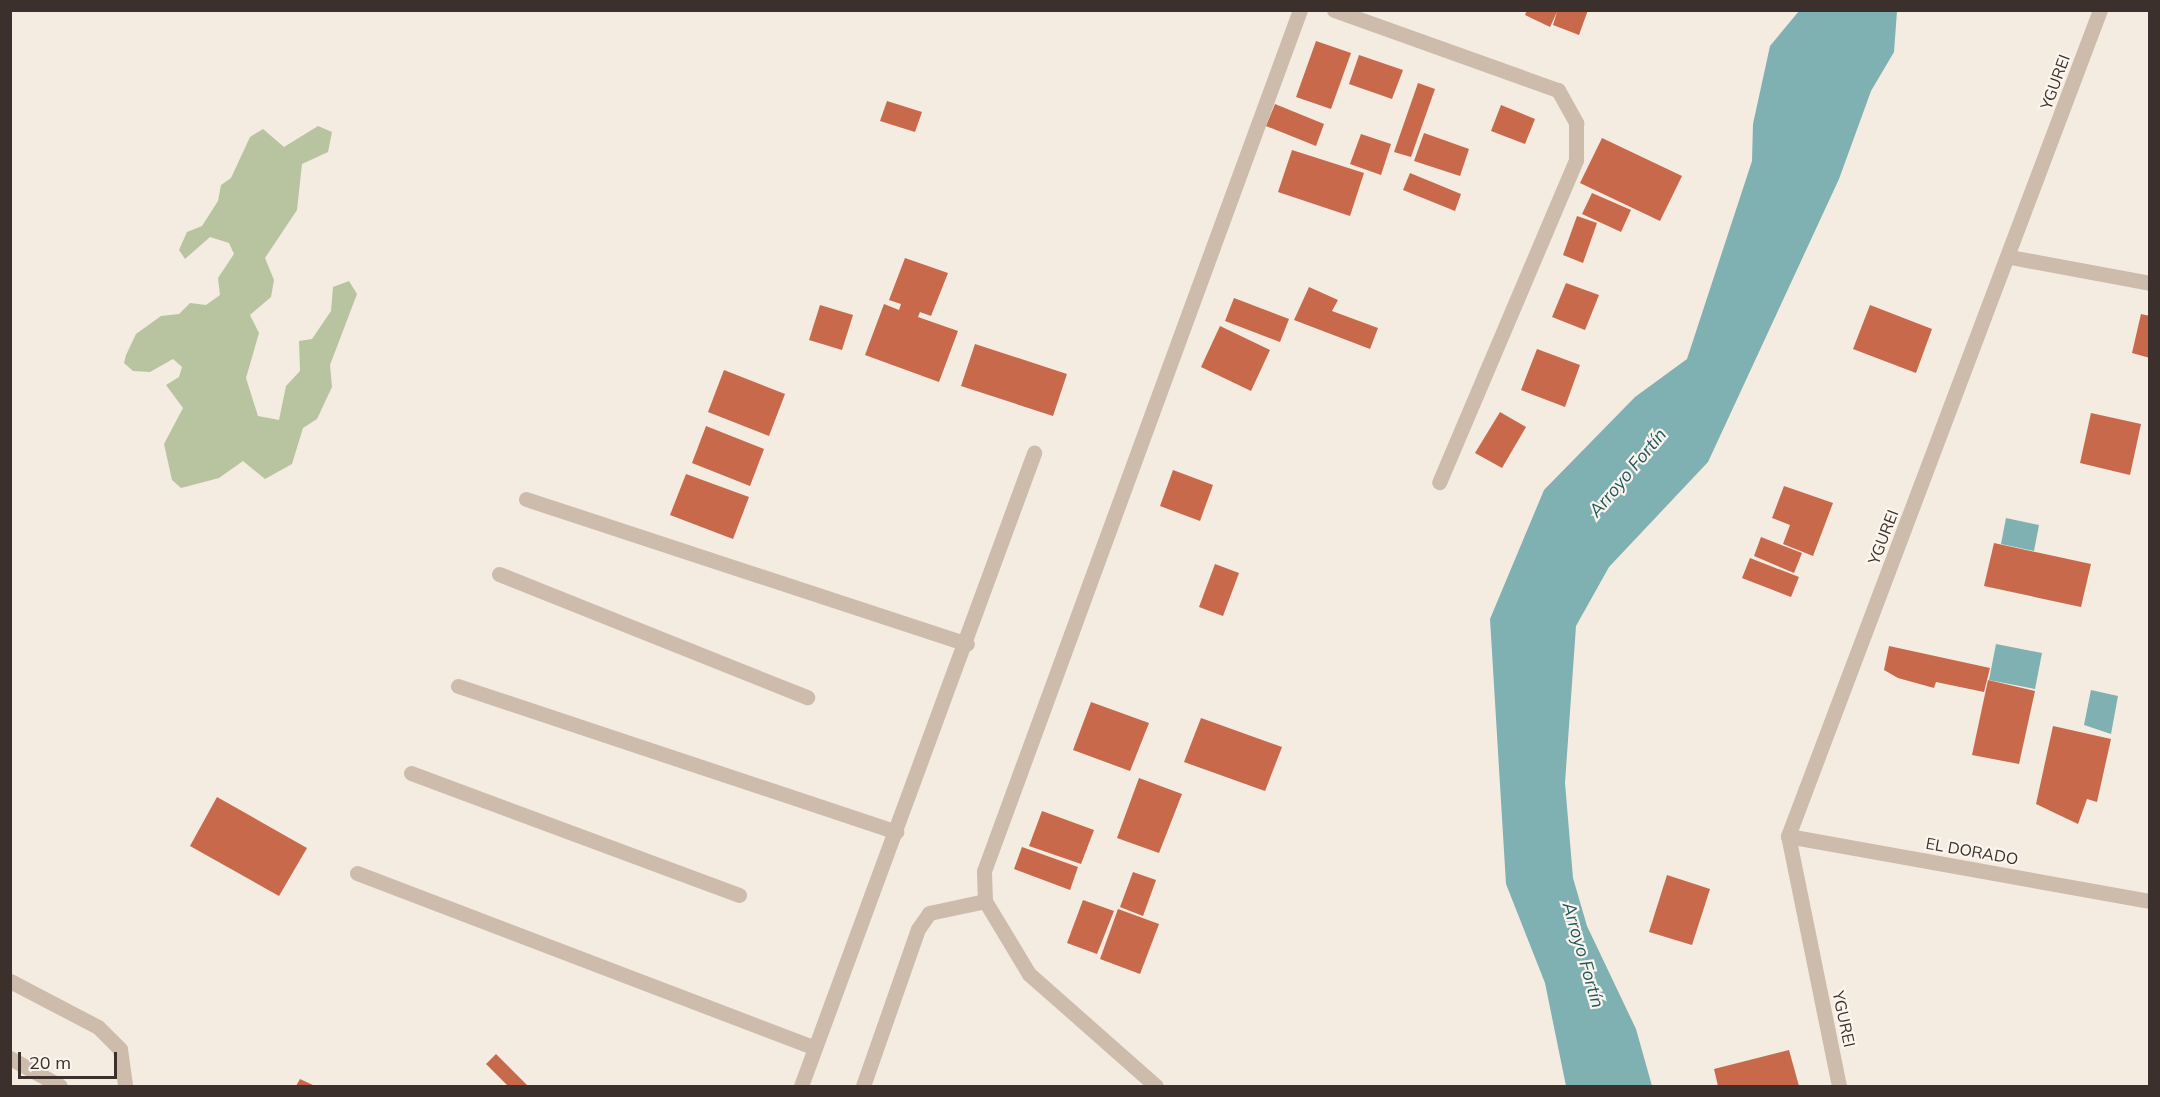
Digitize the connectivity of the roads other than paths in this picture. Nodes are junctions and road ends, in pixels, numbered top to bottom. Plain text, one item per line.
1 (1300, 10) edge
2 (1334, 10) edge
3 (2100, 10) edge
4 (2010, 257) junction
5 (2150, 283) edge
6 (1034, 453) dead end
7 (1439, 482) dead end
8 (526, 499) dead end
9 (499, 574) dead end
10 (967, 644) junction
11 (458, 686) dead end
12 (807, 697) dead end
13 (411, 772) dead end
14 (896, 832) junction
15 (1788, 836) junction
16 (357, 873) dead end
17 (739, 896) dead end
18 (985, 901) junction
19 (2150, 901) edge
20 (10, 981) edge
21 (815, 1048) junction
22 (10, 1058) edge
23 (60, 1086) edge
24 (124, 1086) edge
25 (801, 1086) edge
26 (863, 1086) edge
27 (1156, 1086) edge
28 (1839, 1086) edge

1 - 18 street
2 - 7 street
3 - 4 street, YGUREI
4 - 5 street
4 - 15 street, YGUREI
6 - 10 street
8 - 10 street
9 - 12 street
10 - 14 street
11 - 14 street
13 - 17 street
14 - 21 street
15 - 19 street, EL DORADO
15 - 28 street, YGUREI
16 - 21 street
18 - 26 street
18 - 27 street
20 - 24 street
21 - 25 street
22 - 23 street

